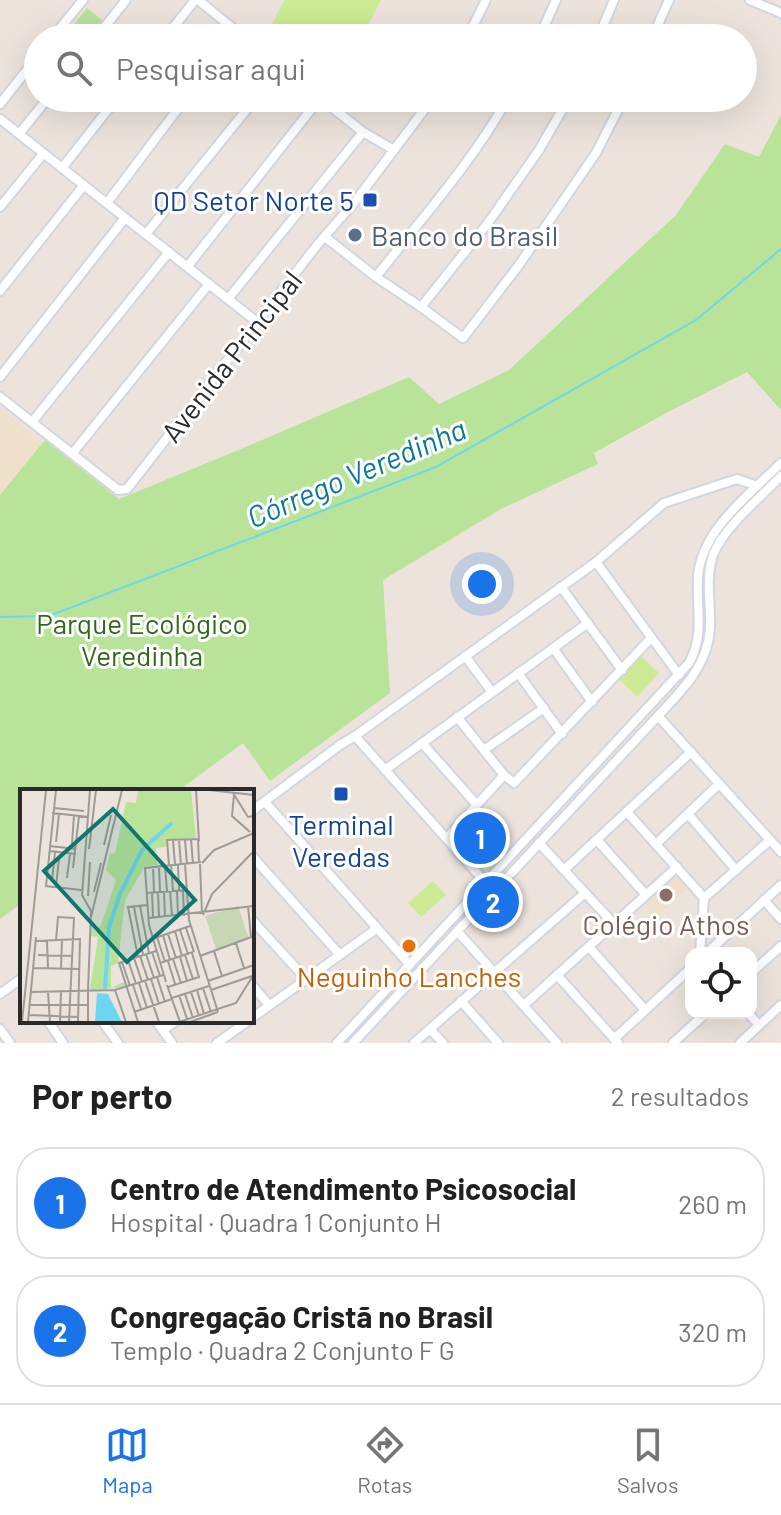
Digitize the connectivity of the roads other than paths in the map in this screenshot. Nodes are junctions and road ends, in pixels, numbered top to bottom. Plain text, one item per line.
1 (83, 0) edge
2 (126, 0) edge
3 (197, 0) edge
4 (556, 0) edge
5 (614, 0) edge
6 (669, 0) edge
7 (750, 0) edge
8 (485, 1) edge
9 (763, 3) edge
10 (781, 13) edge
11 (63, 24) edge
12 (107, 24) edge
13 (177, 24) edge
14 (222, 24) edge
15 (474, 24) edge
16 (545, 24) edge
17 (604, 24) edge
18 (658, 24) edge
19 (24, 74) edge
20 (0, 104) edge
21 (37, 112) edge
22 (106, 112) edge
23 (175, 112) edge
24 (245, 112) edge
25 (309, 112) edge
26 (338, 112) edge
27 (422, 112) edge
28 (500, 112) edge
29 (561, 112) edge
30 (617, 112) edge
31 (0, 119) edge
32 (363, 132) junction
33 (19, 134) junction
34 (394, 150) junction
35 (43, 154) junction
36 (62, 168) junction
37 (84, 185) junction
38 (107, 203) junction
39 (0, 207) edge
40 (125, 218) junction
41 (146, 234) junction
42 (325, 237) junction
43 (169, 252) junction
44 (188, 266) junction
45 (376, 277) junction
46 (209, 284) junction
47 (0, 291) edge
48 (228, 299) junction
49 (421, 307) junction
50 (257, 322) junction
51 (0, 377) edge
52 (0, 397) edge
53 (32, 422) junction
54 (72, 454) junction
55 (781, 463) edge
56 (781, 476) edge
57 (758, 486) junction
58 (596, 562) junction
59 (561, 587) junction
60 (588, 623) junction
61 (651, 638) junction
62 (702, 642) junction
63 (553, 648) junction
64 (465, 656) junction
65 (622, 670) junction
66 (518, 673) junction
67 (678, 676) junction
68 (687, 684) junction
69 (670, 685) junction
70 (492, 692) junction
71 (678, 694) junction
72 (592, 702) junction
73 (544, 708) junction
74 (658, 716) junction
75 (457, 717) junction
76 (562, 734) junction
77 (355, 736) junction
78 (422, 743) junction
79 (484, 750) junction
80 (691, 752) junction
81 (606, 753) junction
82 (615, 763) junction
83 (594, 767) junction
84 (385, 770) junction
85 (504, 775) junction
86 (603, 776) junction
87 (719, 784) junction
88 (265, 802) junction
89 (477, 805) junction
90 (254, 810) edge
91 (627, 812) junction
92 (688, 814) junction
93 (538, 827) junction
94 (547, 836) junction
95 (447, 838) junction
96 (597, 840) junction
97 (770, 840) junction
98 (539, 843) junction
99 (656, 844) junction
100 (781, 852) edge
101 (254, 862) edge
102 (473, 867) junction
103 (677, 867) junction
104 (564, 870) junction
105 (736, 870) junction
106 (497, 871) junction
107 (486, 883) junction
108 (781, 885) edge
109 (585, 893) junction
110 (646, 895) junction
111 (704, 898) junction
112 (764, 900) junction
113 (781, 919) edge
114 (254, 922) edge
115 (614, 924) junction
116 (376, 929) junction
117 (457, 931) junction
118 (781, 946) edge
119 (589, 947) junction
120 (700, 947) edge
121 (713, 947) edge
122 (340, 955) junction
123 (410, 965) junction
124 (757, 968) edge
125 (494, 972) junction
126 (685, 973) edge
127 (557, 975) junction
128 (306, 979) junction
129 (20, 982) edge
130 (254, 987) edge
131 (388, 989) junction
132 (0, 994) edge
133 (396, 996) junction
134 (377, 1001) junction
135 (461, 1001) junction
136 (269, 1005) junction
137 (524, 1005) junction
138 (781, 1005) edge
139 (384, 1010) junction
140 (645, 1010) junction
141 (254, 1017) edge
142 (699, 1019) edge
143 (754, 1019) edge
144 (49, 1023) edge
145 (103, 1023) edge
146 (158, 1023) edge
147 (173, 1023) edge
148 (246, 1023) edge
149 (759, 1025) junction
150 (0, 1029) edge
151 (430, 1029) junction
152 (163, 1030) junction
153 (550, 1035) junction
154 (616, 1041) edge
155 (10, 1043) edge
156 (63, 1043) edge
157 (118, 1043) edge
158 (172, 1043) edge
159 (217, 1043) edge
160 (337, 1043) edge
161 (353, 1043) edge
162 (414, 1043) edge
163 (443, 1043) edge
164 (498, 1043) edge
165 (542, 1043) edge
166 (557, 1043) edge
167 (673, 1043) edge
168 (740, 1043) edge

1 - 11 street
2 - 12 street
3 - 13 street
3 - 14 street
4 - 16 street
5 - 17 street
6 - 18 street
7 - 9 street
8 - 15 street
9 - 10 street
19 - 20 street
21 - 33 street
22 - 36 street
23 - 38 street
24 - 41 street
25 - 44 street
26 - 32 street
27 - 34 street, Avenida Principal
28 - 45 street
29 - 49 street
30 - 49 street
31 - 33 street
32 - 34 street
32 - 48 street
33 - 35 street
34 - 42 street, Avenida Principal
35 - 36 street
35 - 39 street
36 - 37 street
37 - 38 street
37 - 47 street
38 - 40 street
40 - 41 street
40 - 51 street
41 - 43 street
42 - 45 street
42 - 50 street, Avenida Principal
43 - 44 street
43 - 53 street
44 - 46 street
45 - 49 street
46 - 48 street
46 - 54 street
48 - 50 street
50 - 54 street, Avenida Principal
52 - 53 street, Avenida Principal
53 - 54 street, Avenida Principal
55 - 57 street
56 - 62 street
57 - 58 street
57 - 62 street
58 - 59 street
58 - 61 street
59 - 60 street
59 - 64 street
60 - 63 street
60 - 65 street
61 - 65 street
61 - 67 street
62 - 67 street
62 - 68 street
63 - 66 street
63 - 72 street
64 - 70 street
64 - 77 street
65 - 72 street
66 - 70 street
66 - 73 street
67 - 68 street
67 - 69 street
68 - 71 street
69 - 71 street
69 - 81 street
70 - 75 street
71 - 74 street
72 - 76 street
73 - 76 street
73 - 79 street
74 - 80 street
74 - 82 street
75 - 78 street
75 - 79 street
76 - 85 street
77 - 84 street
77 - 88 street
78 - 84 street
78 - 89 street
79 - 85 street
80 - 87 street
80 - 91 street
81 - 82 street
81 - 83 street
82 - 86 street
83 - 86 street
83 - 93 street
84 - 95 street
85 - 89 street
86 - 94 street
87 - 92 street
87 - 97 street
88 - 90 street
88 - 116 street
89 - 95 street
91 - 96 street
91 - 99 street
92 - 99 street
92 - 105 street
93 - 94 street
93 - 106 street
94 - 98 street
95 - 102 street
96 - 104 street
96 - 110 street
97 - 100 street
97 - 105 street
98 - 104 street
98 - 117 street
99 - 103 street
101 - 122 street
102 - 106 street
102 - 107 street
103 - 110 street
103 - 111 street
104 - 109 street
105 - 111 street
106 - 107 street
107 - 123 street
108 - 112 street
109 - 115 street
109 - 125 street
110 - 115 street
111 - 120 street
112 - 113 street
112 - 121 street
114 - 128 street
115 - 119 street
116 - 122 street
116 - 123 street
117 - 125 street
117 - 133 street
118 - 124 street
119 - 127 street
119 - 140 street
122 - 128 street
123 - 131 street
125 - 135 street
125 - 137 street
126 - 140 street
127 - 137 street
127 - 154 street
128 - 136 street
129 - 132 street
130 - 136 street
131 - 133 street
131 - 134 street
133 - 139 street
134 - 139 street
134 - 160 street
135 - 151 street
135 - 164 street
136 - 141 street
137 - 153 street
138 - 149 street
139 - 161 street
140 - 154 street
142 - 167 street
143 - 149 street
144 - 156 street
145 - 157 street
146 - 152 street
147 - 152 street
148 - 159 street
149 - 168 street
150 - 155 street
151 - 162 street
151 - 163 street
152 - 158 street
153 - 165 street
153 - 166 street

